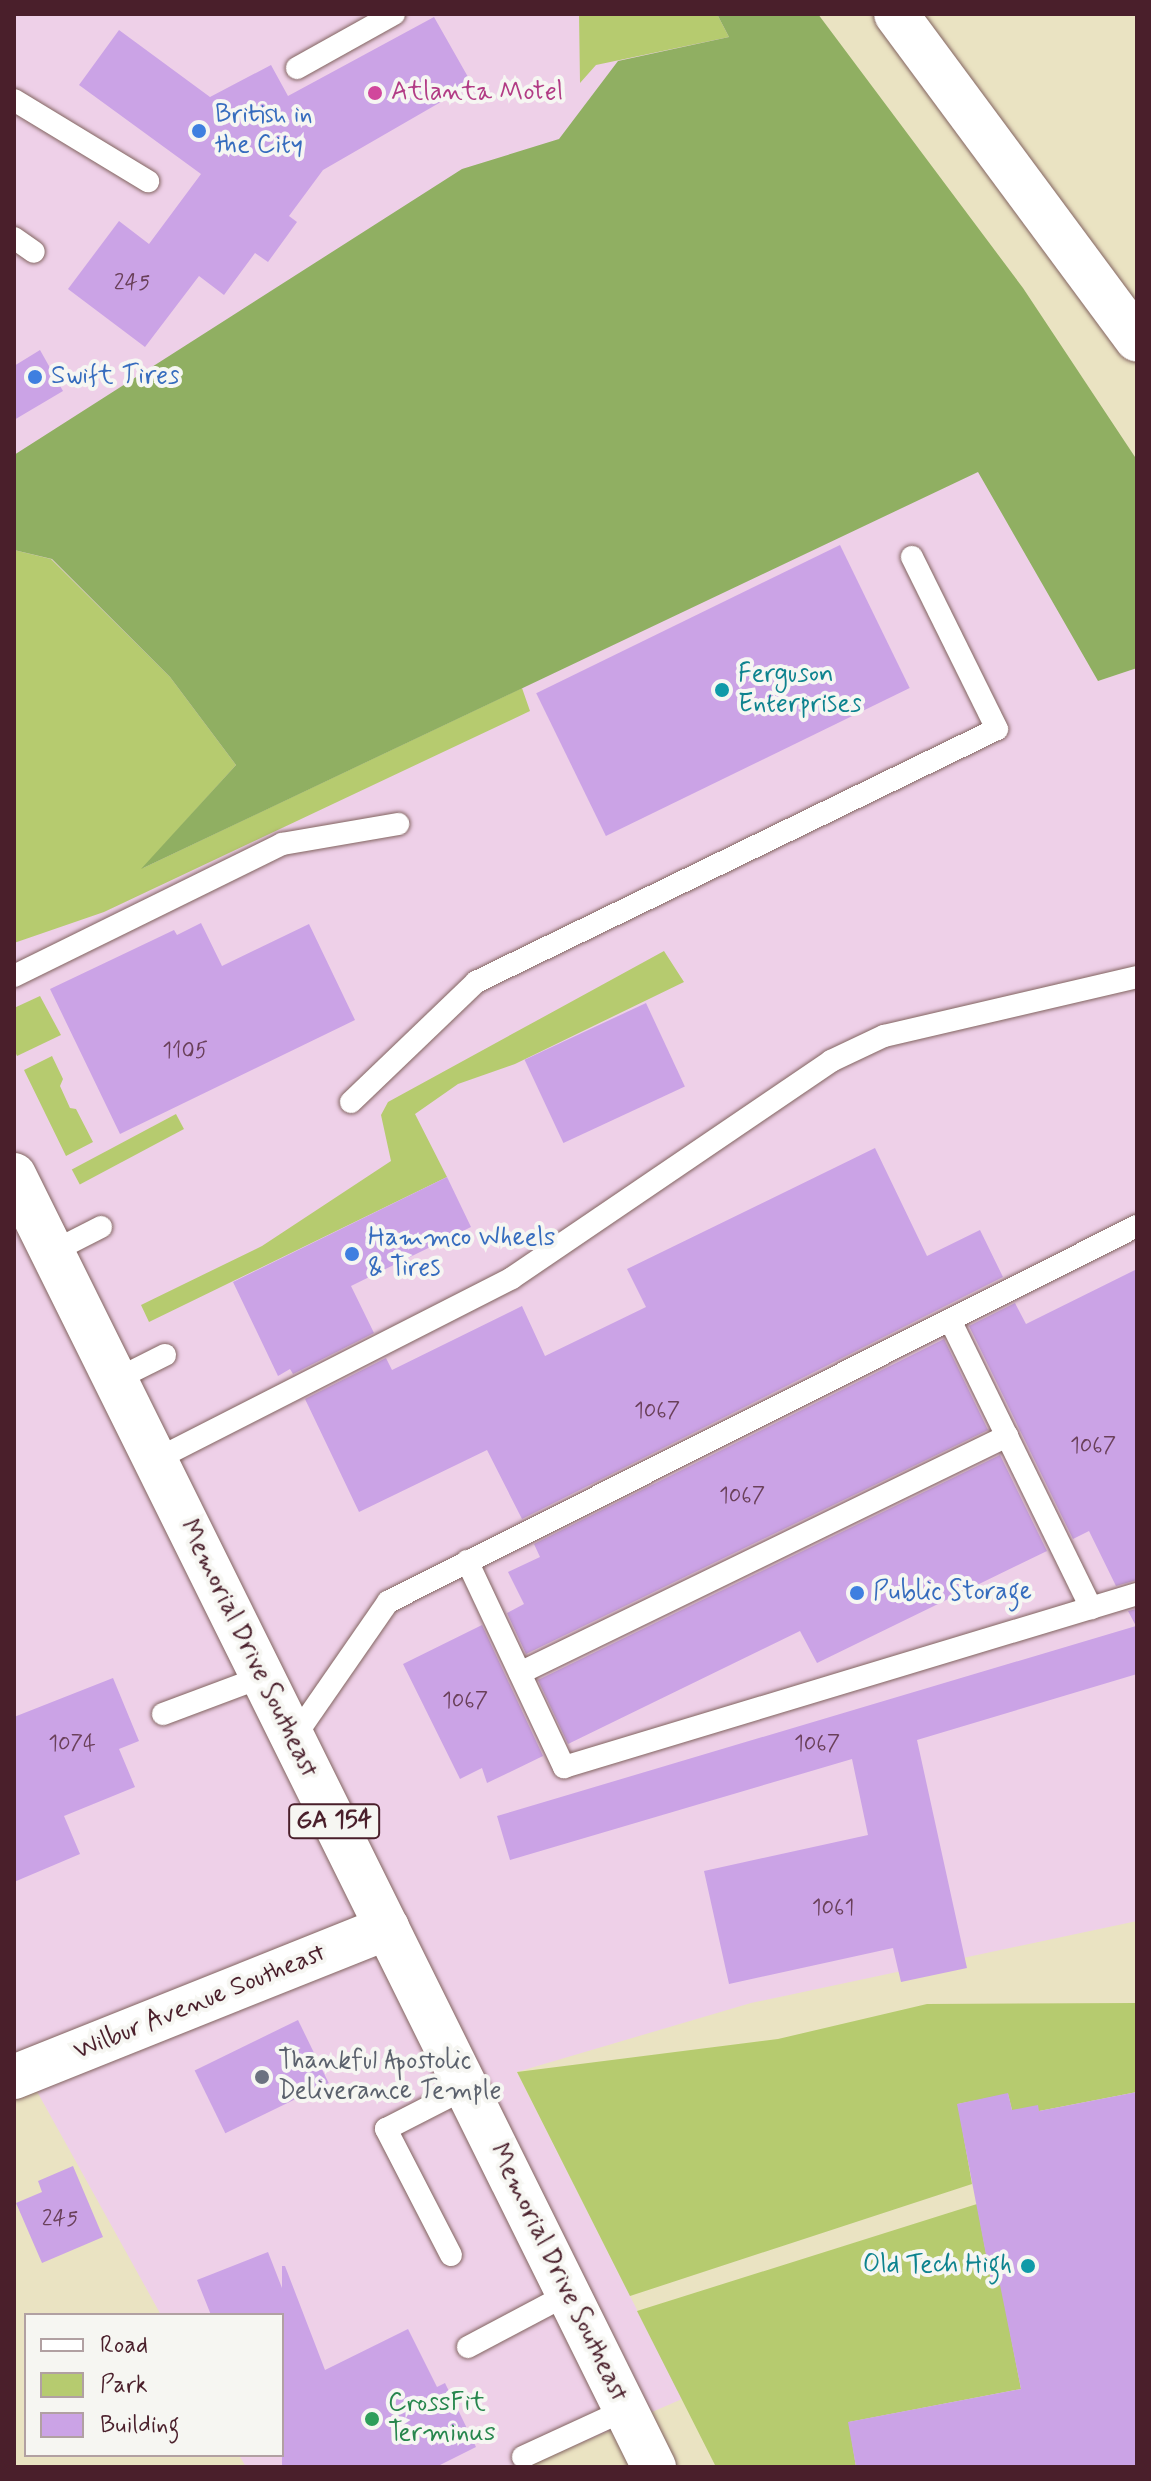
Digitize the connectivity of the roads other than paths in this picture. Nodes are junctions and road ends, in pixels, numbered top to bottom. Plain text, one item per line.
1 (394, 14) edge
2 (896, 14) edge
3 (297, 68) dead end
4 (14, 100) edge
5 (148, 181) dead end
6 (14, 238) edge
7 (34, 252) dead end
8 (1137, 340) edge
9 (912, 557) dead end
10 (398, 824) dead end
11 (14, 976) edge
12 (1137, 977) edge
13 (351, 1102) dead end
14 (14, 1175) edge
15 (1137, 1226) edge
16 (101, 1227) dead end
17 (52, 1252) junction
18 (950, 1320) junction
19 (165, 1355) dead end
20 (115, 1380) junction
21 (1007, 1436) junction
22 (155, 1460) junction
23 (467, 1561) junction
24 (1137, 1594) edge
25 (1091, 1608) junction
26 (520, 1673) junction
27 (262, 1677) junction
28 (163, 1714) dead end
29 (293, 1739) junction
30 (387, 1928) junction
31 (14, 2077) edge
32 (466, 2088) junction
33 (451, 2255) dead end
34 (568, 2294) junction
35 (468, 2347) dead end
36 (625, 2410) junction
37 (523, 2457) dead end
38 (654, 2467) edge

1 - 3 lane
2 - 8 main road
4 - 5 lane
6 - 7 lane
9 - 13 lane
10 - 11 lane
12 - 22 lane
14 - 17 main road, Memorial Drive Southeast / GA 154
15 - 18 lane
16 - 17 lane
17 - 20 main road, Memorial Drive Southeast / GA 154
18 - 21 lane
18 - 23 lane
19 - 20 lane
20 - 22 main road, Memorial Drive Southeast / GA 154
21 - 25 lane
21 - 26 lane
22 - 27 main road, Memorial Drive Southeast / GA 154
23 - 26 lane
23 - 29 lane
24 - 25 lane
25 - 26 lane
27 - 28 lane
27 - 29 main road, Memorial Drive Southeast / GA 154
29 - 30 main road, Memorial Drive Southeast / GA 154
30 - 31 main road, Wilbur Avenue Southeast
30 - 32 main road, Memorial Drive Southeast / GA 154
32 - 33 lane
32 - 34 main road, Memorial Drive Southeast / GA 154
34 - 35 lane
34 - 36 main road, Memorial Drive Southeast / GA 154
36 - 37 lane
36 - 38 main road, Memorial Drive Southeast / GA 154

